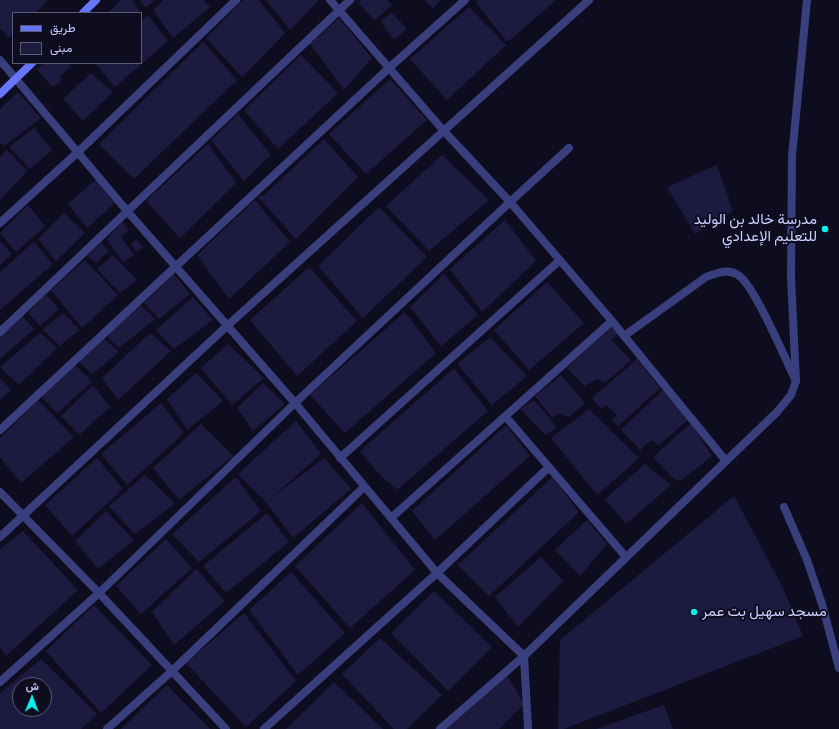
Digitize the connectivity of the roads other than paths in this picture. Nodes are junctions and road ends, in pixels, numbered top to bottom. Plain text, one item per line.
1 (96, 0) edge
2 (236, 0) edge
3 (330, 0) edge
4 (350, 0) edge
5 (465, 0) edge
6 (589, 0) edge
7 (807, 0) edge
8 (339, 11) junction
9 (84, 12) edge
10 (0, 60) edge
11 (31, 64) edge
12 (389, 68) junction
13 (15, 79) junction
14 (0, 94) edge
15 (443, 130) junction
16 (569, 148) dead end
17 (78, 152) junction
18 (510, 202) junction
19 (128, 212) junction
20 (0, 223) edge
21 (560, 260) junction
22 (176, 265) junction
23 (612, 321) junction
24 (227, 326) junction
25 (0, 332) edge
26 (624, 336) junction
27 (796, 381) junction
28 (295, 403) junction
29 (506, 417) junction
30 (0, 430) edge
31 (340, 458) junction
32 (726, 461) junction
33 (549, 467) junction
34 (364, 487) junction
35 (0, 492) edge
36 (784, 507) dead end
37 (23, 517) junction
38 (391, 518) junction
39 (0, 537) edge
40 (626, 557) junction
41 (437, 573) junction
42 (99, 593) junction
43 (524, 656) junction
44 (839, 668) edge
45 (172, 670) junction
46 (0, 682) edge
47 (107, 729) edge
48 (226, 729) edge
49 (264, 729) edge
50 (440, 729) edge
51 (528, 729) edge

1 - 9 street
2 - 17 street
3 - 8 street
4 - 8 street
5 - 12 street
6 - 15 street
7 - 27 street
8 - 12 street
8 - 19 street
10 - 13 street
11 - 13 street
12 - 15 street
12 - 22 street
13 - 14 street
13 - 17 street
15 - 18 street
15 - 24 street
16 - 18 street
17 - 19 street
17 - 20 street
18 - 21 street
18 - 28 street
19 - 22 street
19 - 25 street
21 - 23 street
21 - 31 street
22 - 24 street
22 - 30 street
23 - 26 street
23 - 29 street
24 - 28 street
24 - 37 street
26 - 27 street
26 - 32 street
27 - 32 street
28 - 31 street
28 - 42 street
29 - 33 street
29 - 38 street
31 - 34 street
32 - 40 street
33 - 40 street
33 - 41 street
34 - 38 street
34 - 45 street
35 - 37 street
36 - 44 street
37 - 39 street
37 - 42 street
38 - 41 street
40 - 43 street
41 - 43 street
41 - 49 street
42 - 45 street
42 - 46 street
43 - 50 street
43 - 51 street
45 - 47 street
45 - 48 street

